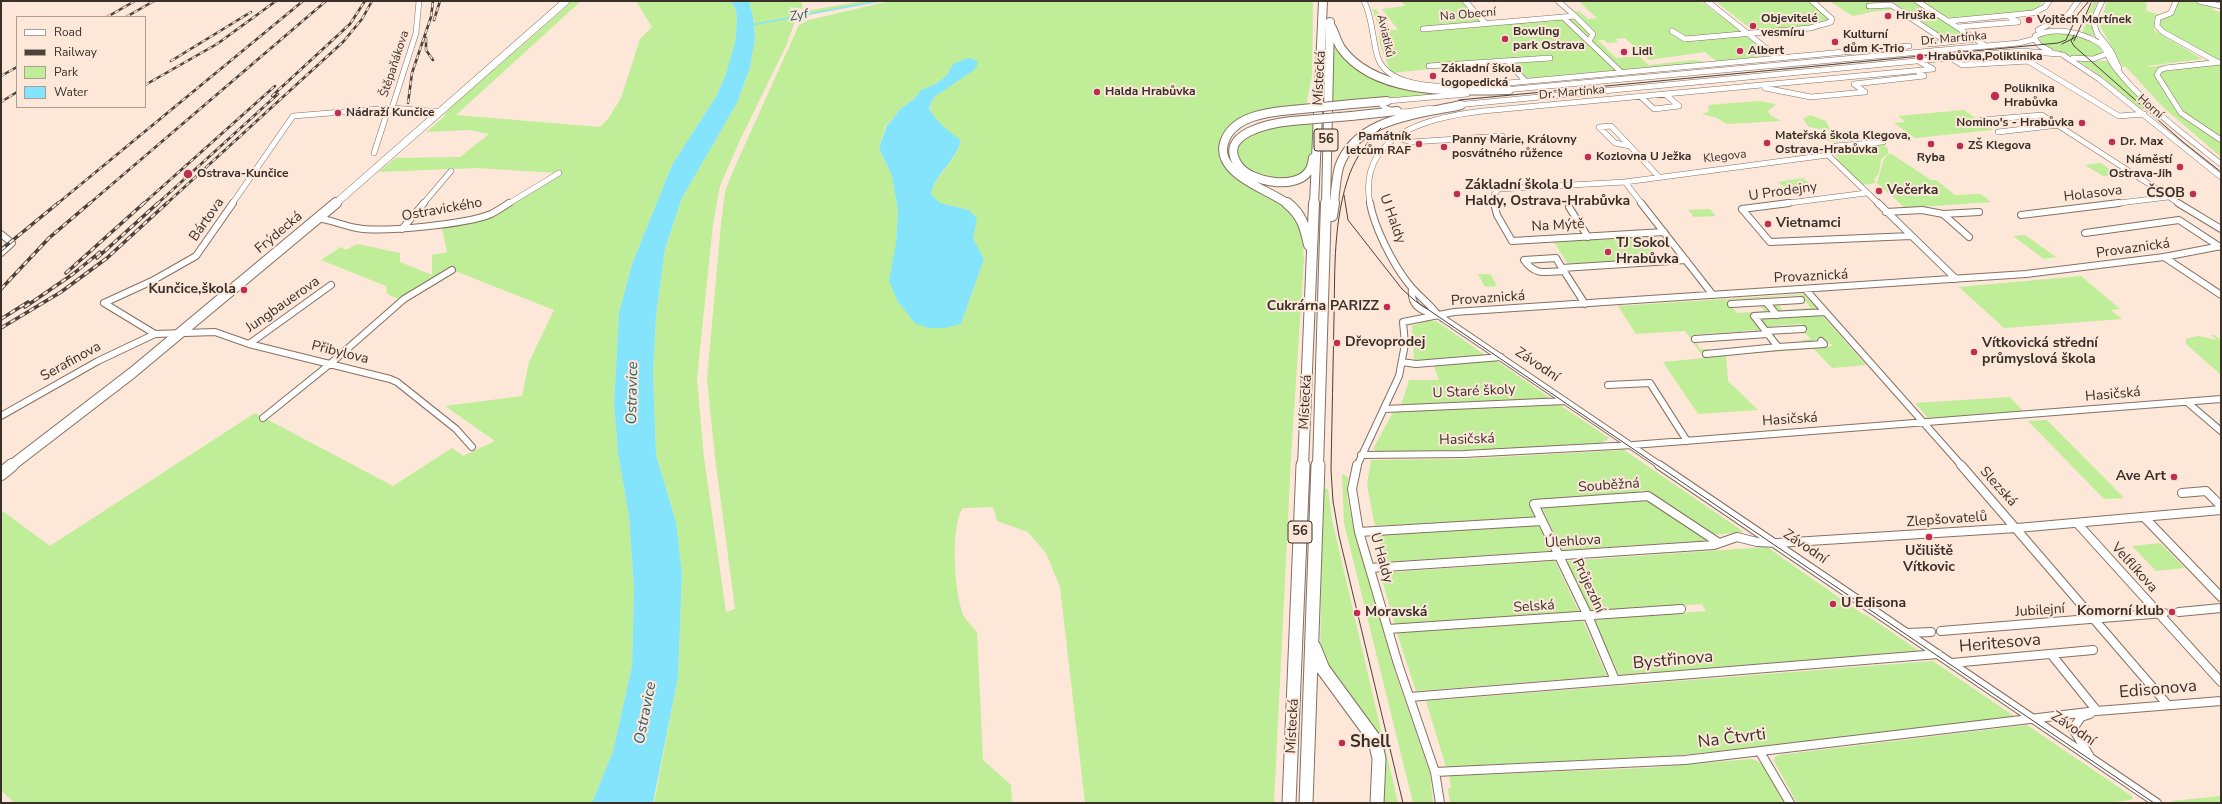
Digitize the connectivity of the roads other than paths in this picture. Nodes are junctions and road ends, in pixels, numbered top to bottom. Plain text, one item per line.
1 (419, 1) edge
2 (566, 1) edge
3 (1323, 1) edge
4 (1331, 1) edge
5 (1364, 1) edge
6 (1465, 1) edge
7 (1474, 1) edge
8 (1558, 1) edge
9 (1707, 1) edge
10 (1812, 1) edge
11 (1918, 1) edge
12 (2049, 1) edge
13 (2078, 1) edge
14 (2102, 1) edge
15 (2176, 1) edge
16 (2198, 1) edge
17 (2205, 2) edge
18 (1869, 6) dead end
19 (2221, 6) edge
20 (2071, 13) junction
21 (1575, 16) junction
22 (2008, 16) junction
23 (1563, 17) junction
24 (1330, 20) junction
25 (1949, 21) junction
26 (1485, 24) junction
27 (1958, 27) junction
28 (1422, 29) dead end
29 (1672, 31) dead end
30 (2043, 32) junction
31 (2096, 33) junction
32 (1748, 34) junction
33 (1976, 39) junction
34 (2035, 39) junction
35 (1589, 41) junction
36 (1947, 42) junction
37 (1930, 44) dead end
38 (2102, 45) junction
39 (1908, 46) dead end
40 (1986, 46) junction
41 (1876, 48) junction
42 (2106, 54) junction
43 (1885, 55) junction
44 (2061, 55) junction
45 (1777, 57) junction
46 (1968, 57) junction
47 (1550, 58) dead end
48 (1951, 58) junction
49 (1508, 61) junction
50 (1920, 62) junction
51 (2219, 63) edge
52 (1429, 66) dead end
53 (1731, 69) junction
54 (1916, 71) junction
55 (1621, 72) junction
56 (1704, 72) junction
57 (1559, 78) junction
58 (1742, 78) junction
59 (1525, 81) junction
60 (1716, 81) junction
61 (1565, 84) junction
62 (1460, 86) joint
63 (2110, 86) junction
64 (1755, 87) junction
65 (1508, 90) junction
66 (1665, 94) junction
67 (1640, 96) junction
68 (1531, 99) junction
69 (1387, 101) junction
70 (2148, 102) junction
71 (1462, 105) junction
72 (1537, 106) junction
73 (392, 108) junction
74 (1397, 111) junction
75 (442, 112) junction
76 (2144, 114) junction
77 (1982, 120) dead end
78 (2059, 125) junction
79 (1318, 130) junction
80 (1998, 132) dead end
81 (1395, 136) junction
82 (1502, 136) dead end
83 (2221, 140) edge
84 (1883, 142) dead end
85 (1630, 146) junction
86 (374, 153) dead end
87 (1828, 155) junction
88 (2221, 164) edge
89 (451, 171) dead end
90 (559, 173) dead end
91 (1659, 177) junction
92 (2221, 177) edge
93 (1625, 182) junction
94 (1498, 188) joint
95 (1866, 193) junction
96 (2168, 197) junction
97 (1568, 207) dead end
98 (1886, 212) junction
99 (1979, 212) dead end
100 (1944, 214) junction
101 (2021, 215) dead end
102 (318, 218) junction
103 (402, 229) junction
104 (2221, 229) edge
105 (1664, 232) junction
106 (2085, 233) dead end
107 (1, 234) edge
108 (1911, 236) junction
109 (1588, 237) junction
110 (1969, 237) dead end
111 (2220, 246) edge
112 (1, 253) edge
113 (2164, 257) junction
114 (1686, 260) junction
115 (1318, 261) junction
116 (1563, 269) junction
117 (452, 270) dead end
118 (1956, 279) junction
119 (331, 285) dead end
120 (1412, 289) junction
121 (1806, 290) junction
122 (1713, 295) junction
123 (2221, 295) edge
124 (1801, 300) dead end
125 (1766, 302) junction
126 (1584, 304) junction
127 (1731, 304) dead end
128 (1825, 312) junction
129 (1438, 315) junction
130 (1777, 315) junction
131 (1403, 322) joint
132 (1803, 329) dead end
133 (180, 333) junction
134 (1767, 333) junction
135 (155, 334) junction
136 (1695, 339) dead end
137 (1821, 341) dead end
138 (249, 344) junction
139 (1778, 347) junction
140 (1706, 354) dead end
141 (1501, 357) junction
142 (1402, 362) junction
143 (330, 364) junction
144 (1608, 386) dead end
145 (2221, 399) edge
146 (1565, 401) junction
147 (2187, 402) junction
148 (1385, 409) junction
149 (1, 416) edge
150 (262, 418) dead end
151 (1923, 423) junction
152 (2221, 431) edge
153 (1687, 441) junction
154 (472, 446) dead end
155 (1631, 446) junction
156 (1361, 456) junction
157 (1, 474) edge
158 (2182, 493) dead end
159 (1534, 504) joint
160 (2221, 506) edge
161 (2221, 510) edge
162 (2144, 517) junction
163 (1542, 521) junction
164 (2077, 523) junction
165 (2017, 528) junction
166 (1359, 532) junction
167 (1719, 543) junction
168 (1775, 543) junction
169 (1559, 556) junction
170 (1370, 568) junction
171 (2221, 597) edge
172 (2221, 608) edge
173 (1681, 609) dead end
174 (2179, 612) tunnel mouth
175 (2161, 613) junction
176 (1588, 616) junction
177 (2095, 619) junction
178 (1388, 629) junction
179 (1941, 631) dead end
180 (1931, 632) dead end
181 (1907, 634) junction
182 (1312, 636) junction
183 (2093, 650) dead end
184 (1938, 654) junction
185 (2051, 654) junction
186 (1952, 663) junction
187 (1615, 680) junction
188 (2221, 682) edge
189 (1410, 697) junction
190 (2221, 701) edge
191 (2167, 704) junction
192 (2097, 711) junction
193 (2032, 718) junction
194 (1760, 752) junction
195 (2091, 758) junction
196 (1435, 772) junction
197 (1289, 803) edge
198 (1306, 803) edge
199 (1377, 803) edge
200 (1440, 803) edge
201 (1790, 803) edge
202 (2151, 803) edge
203 (2156, 803) edge

1 - 73 street, Štěpaňákova
2 - 75 main road, Frýdecká
3 - 79 highway, Místecká / 56
4 - 24 highway, Místecká / 56
5 - 62 street, Aviatiků
6 - 7 street
6 - 26 street
8 - 21 street
9 - 32 street
10 - 32 street
11 - 25 street
12 - 22 street
13 - 20 street
14 - 31 street
15 - 51 street
16 - 17 street
17 - 19 street
18 - 36 street
20 - 30 street
20 - 40 street
21 - 23 street, Na Obecní
21 - 35 street
22 - 25 street
22 - 27 street
23 - 26 street, Na Obecní
23 - 35 street
24 - 65 highway, 56
24 - 115 highway, Místecká / 56
25 - 27 street
26 - 28 street, Na Obecní
27 - 33 street
29 - 32 street
30 - 34 street
30 - 38 street
31 - 38 street
31 - 70 street, Horní
32 - 45 street
33 - 36 street
33 - 40 street
34 - 40 street, Dr. Martínka
34 - 44 street
35 - 55 street
36 - 37 street
38 - 42 street, Horní
39 - 41 street, Dr. Martínka
40 - 43 street, Dr. Martínka
41 - 43 street
41 - 45 street, Dr. Martínka
42 - 44 street
42 - 70 street, Horní
43 - 53 street, Dr. Martínka
44 - 46 street, Dr. Martínka
44 - 63 street, Horní
45 - 55 street, Dr. Martínka
46 - 48 street, Dr. Martínka
46 - 63 street
47 - 49 street
48 - 50 street, Dr. Martínka
48 - 76 street, Dr. Martínka
49 - 52 street
49 - 59 street
50 - 54 street, Dr. Martínka
50 - 58 street, Dr. Martínka
51 - 83 street, Horní
53 - 56 street, Dr. Martínka
53 - 58 street
54 - 64 street, Dr. Martínka
54 - 64 street, Dr. Martínka
55 - 57 street, Dr. Martínka
56 - 60 street
56 - 61 street, Dr. Martínka
57 - 59 street, Dr. Martínka
57 - 61 street
58 - 60 street, Dr. Martínka
59 - 62 street, Dr. Martínka
60 - 68 street, Dr. Martínka
61 - 65 street, Dr. Martínka
63 - 76 street, Horní
64 - 66 street, Dr. Martínka
65 - 69 street, Dr. Martínka
66 - 67 street, Dr. Martínka
66 - 67 street
67 - 72 street, Dr. Martínka
68 - 71 street, Dr. Martínka
68 - 72 street
69 - 74 street
69 - 115 highway, 56, bridge
70 - 88 street, Horní
71 - 74 street, Dr. Martínka
71 - 115 highway, 56
72 - 81 street, Dr. Martínka
73 - 75 street, Bártova
73 - 86 street, Štěpaňákova
73 - 135 street, Bártova
74 - 79 highway, 56, bridge
75 - 102 main road, Frýdecká
76 - 92 street, Horní
77 - 78 street
78 - 80 street
78 - 96 street
79 - 115 highway, Místecká / 56
81 - 82 street
81 - 120 street, U Haldy
84 - 87 street, Klegova
85 - 85 street
85 - 91 street
87 - 91 street, Klegova
87 - 95 street
89 - 103 street
90 - 103 street, Ostravického
91 - 93 street, Klegova
93 - 94 street, Klegova
93 - 105 street
94 - 109 street, Na Mýtě
95 - 98 street
95 - 108 street, U Prodejny
96 - 101 street, Holasova
96 - 104 street
97 - 109 street
98 - 100 street
98 - 108 street
99 - 100 street
100 - 110 street
102 - 103 street, Ostravického
102 - 133 main road, Frýdecká
105 - 109 street, Na Mýtě
105 - 114 street
106 - 111 street, Provaznická
107 - 112 street
108 - 118 street
111 - 113 street, Provaznická
113 - 118 street, Provaznická
113 - 123 street
114 - 116 street
114 - 122 street
115 - 182 highway, Místecká / 56
115 - 197 highway, Místecká / 56
116 - 116 street
116 - 126 street
117 - 143 street
118 - 121 street, Provaznická
119 - 138 street, Jungbauerova
120 - 129 street, U Haldy
120 - 129 street, U Haldy
121 - 122 street, Provaznická
121 - 128 street, Slezská
122 - 126 street, Provaznická
124 - 125 street
125 - 127 street
125 - 130 street
126 - 129 street, Provaznická
128 - 130 street
128 - 151 street, Slezská
129 - 131 street, Provaznická
129 - 141 street, Závodní
130 - 134 street
131 - 142 street, U Haldy
132 - 134 street
133 - 135 street, Přibylova
133 - 138 street, Přibylova
133 - 157 main road, Frýdecká
134 - 136 street
134 - 139 street
135 - 149 street, Serafinova
137 - 139 street
138 - 143 street, Přibylova
139 - 140 street
141 - 142 street
141 - 146 street, Závodní
142 - 148 street, U Haldy
143 - 150 street
143 - 154 street, Přibylova
144 - 153 street
145 - 147 street, Hasičská
146 - 148 street, U Staré školy
146 - 155 street, Závodní
147 - 151 street, Hasičská
147 - 152 street
148 - 156 street, U Haldy
151 - 153 street, Hasičská
151 - 165 street, Slezská
153 - 155 street, Hasičská
155 - 156 street, Hasičská
155 - 168 street, Závodní
156 - 166 street, U Haldy
158 - 160 street
159 - 163 street, Průjezdní
159 - 167 street, Souběžná
161 - 162 street, Zlepšovatelů
162 - 164 street, Zlepšovatelů
162 - 171 street
163 - 166 street
163 - 169 street, Průjezdní
164 - 165 street, Zlepšovatelů
164 - 175 street, Velflíkova
165 - 168 street, Zlepšovatelů
165 - 177 street, Slezská
166 - 170 street, U Haldy
167 - 168 street, Úlehlova
167 - 169 street, Úlehlova
168 - 181 street, Závodní
169 - 170 street, Úlehlova
169 - 176 street, Průjezdní
170 - 178 street, U Haldy
172 - 174 street
173 - 176 street, Selská
175 - 177 street, Jubilejní
175 - 188 street, Velflíkova
176 - 178 street, Selská
176 - 187 street, Průjezdní
177 - 179 street, Jubilejní
177 - 191 street, Slezská
178 - 189 street, U Haldy
180 - 181 street
181 - 184 street, Závodní
182 - 198 highway, Místecká / 56
182 - 199 highway
183 - 185 street, Heritesova
184 - 186 street, Závodní
184 - 187 street, Bystřinova
185 - 186 street, Heritesova
185 - 192 street, Heritesova
186 - 193 street, Závodní
187 - 189 street, Bystřinova
189 - 196 street, U Haldy
190 - 191 street, Edisonova
191 - 192 street, Edisonova
192 - 193 street, Edisonova
192 - 195 street, Edisonova
193 - 194 street, Na Čtvrti
193 - 195 street, Závodní
194 - 196 street, Na Čtvrti
194 - 201 street
195 - 203 street, Závodní
196 - 200 street, U Haldy
202 - 203 street

